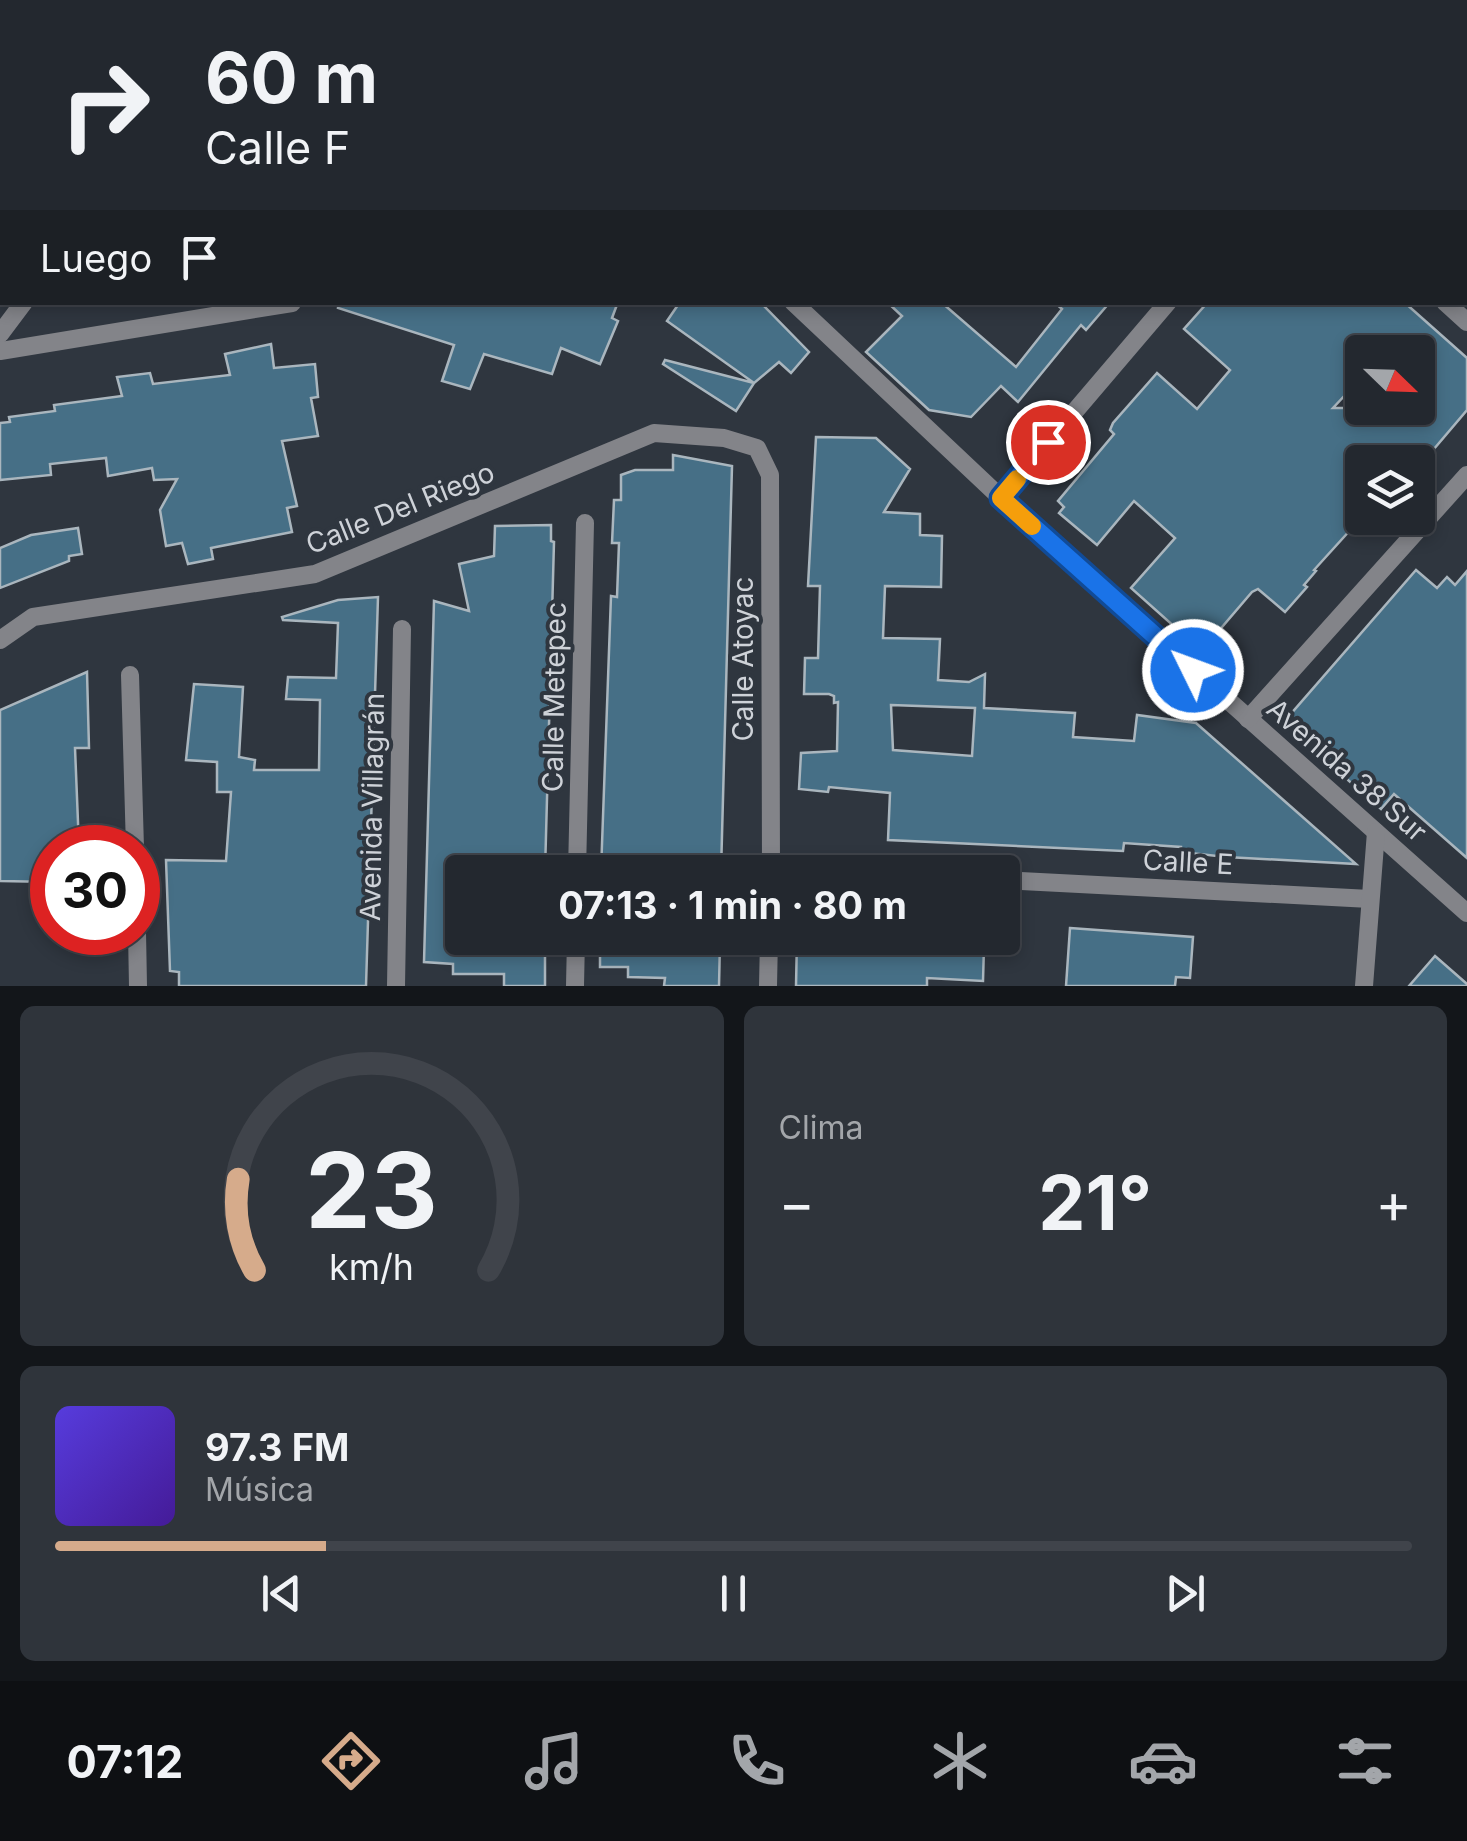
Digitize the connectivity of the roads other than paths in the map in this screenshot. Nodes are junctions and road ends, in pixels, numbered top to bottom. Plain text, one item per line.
1 (22, 305) edge
2 (280, 305) edge
3 (796, 305) edge
4 (1165, 305) edge
5 (1448, 305) edge
6 (1467, 322) edge
7 (0, 334) edge
8 (0, 351) edge
9 (757, 448) joint
10 (1467, 475) edge
11 (1001, 498) junction
12 (585, 524) dead end
13 (402, 629) dead end
14 (0, 640) edge
15 (130, 675) dead end
16 (1248, 719) junction
17 (134, 825) edge
18 (1376, 832) junction
19 (578, 855) edge
20 (771, 855) edge
21 (1020, 881) edge
22 (1370, 899) junction
23 (1467, 913) edge
24 (137, 955) edge
25 (576, 955) edge
26 (769, 955) edge
27 (138, 986) edge
28 (396, 986) edge
29 (575, 986) edge
30 (768, 986) edge
31 (1364, 986) edge

1 - 7 street
2 - 8 street
3 - 11 street, Avenida 38 Sur
4 - 11 street
5 - 6 street
9 - 14 street, Calle Del Riego
9 - 20 street, Calle Atoyac
10 - 16 street
11 - 16 street, Avenida 38 Sur
12 - 19 street, Calle Metepec
13 - 28 street, Avenida Villagrán
15 - 17 street
16 - 18 street, Avenida 38 Sur
18 - 22 street
18 - 23 street, Avenida 38 Sur
21 - 22 street, Calle E
22 - 31 street
24 - 27 street
25 - 29 street
26 - 30 street

